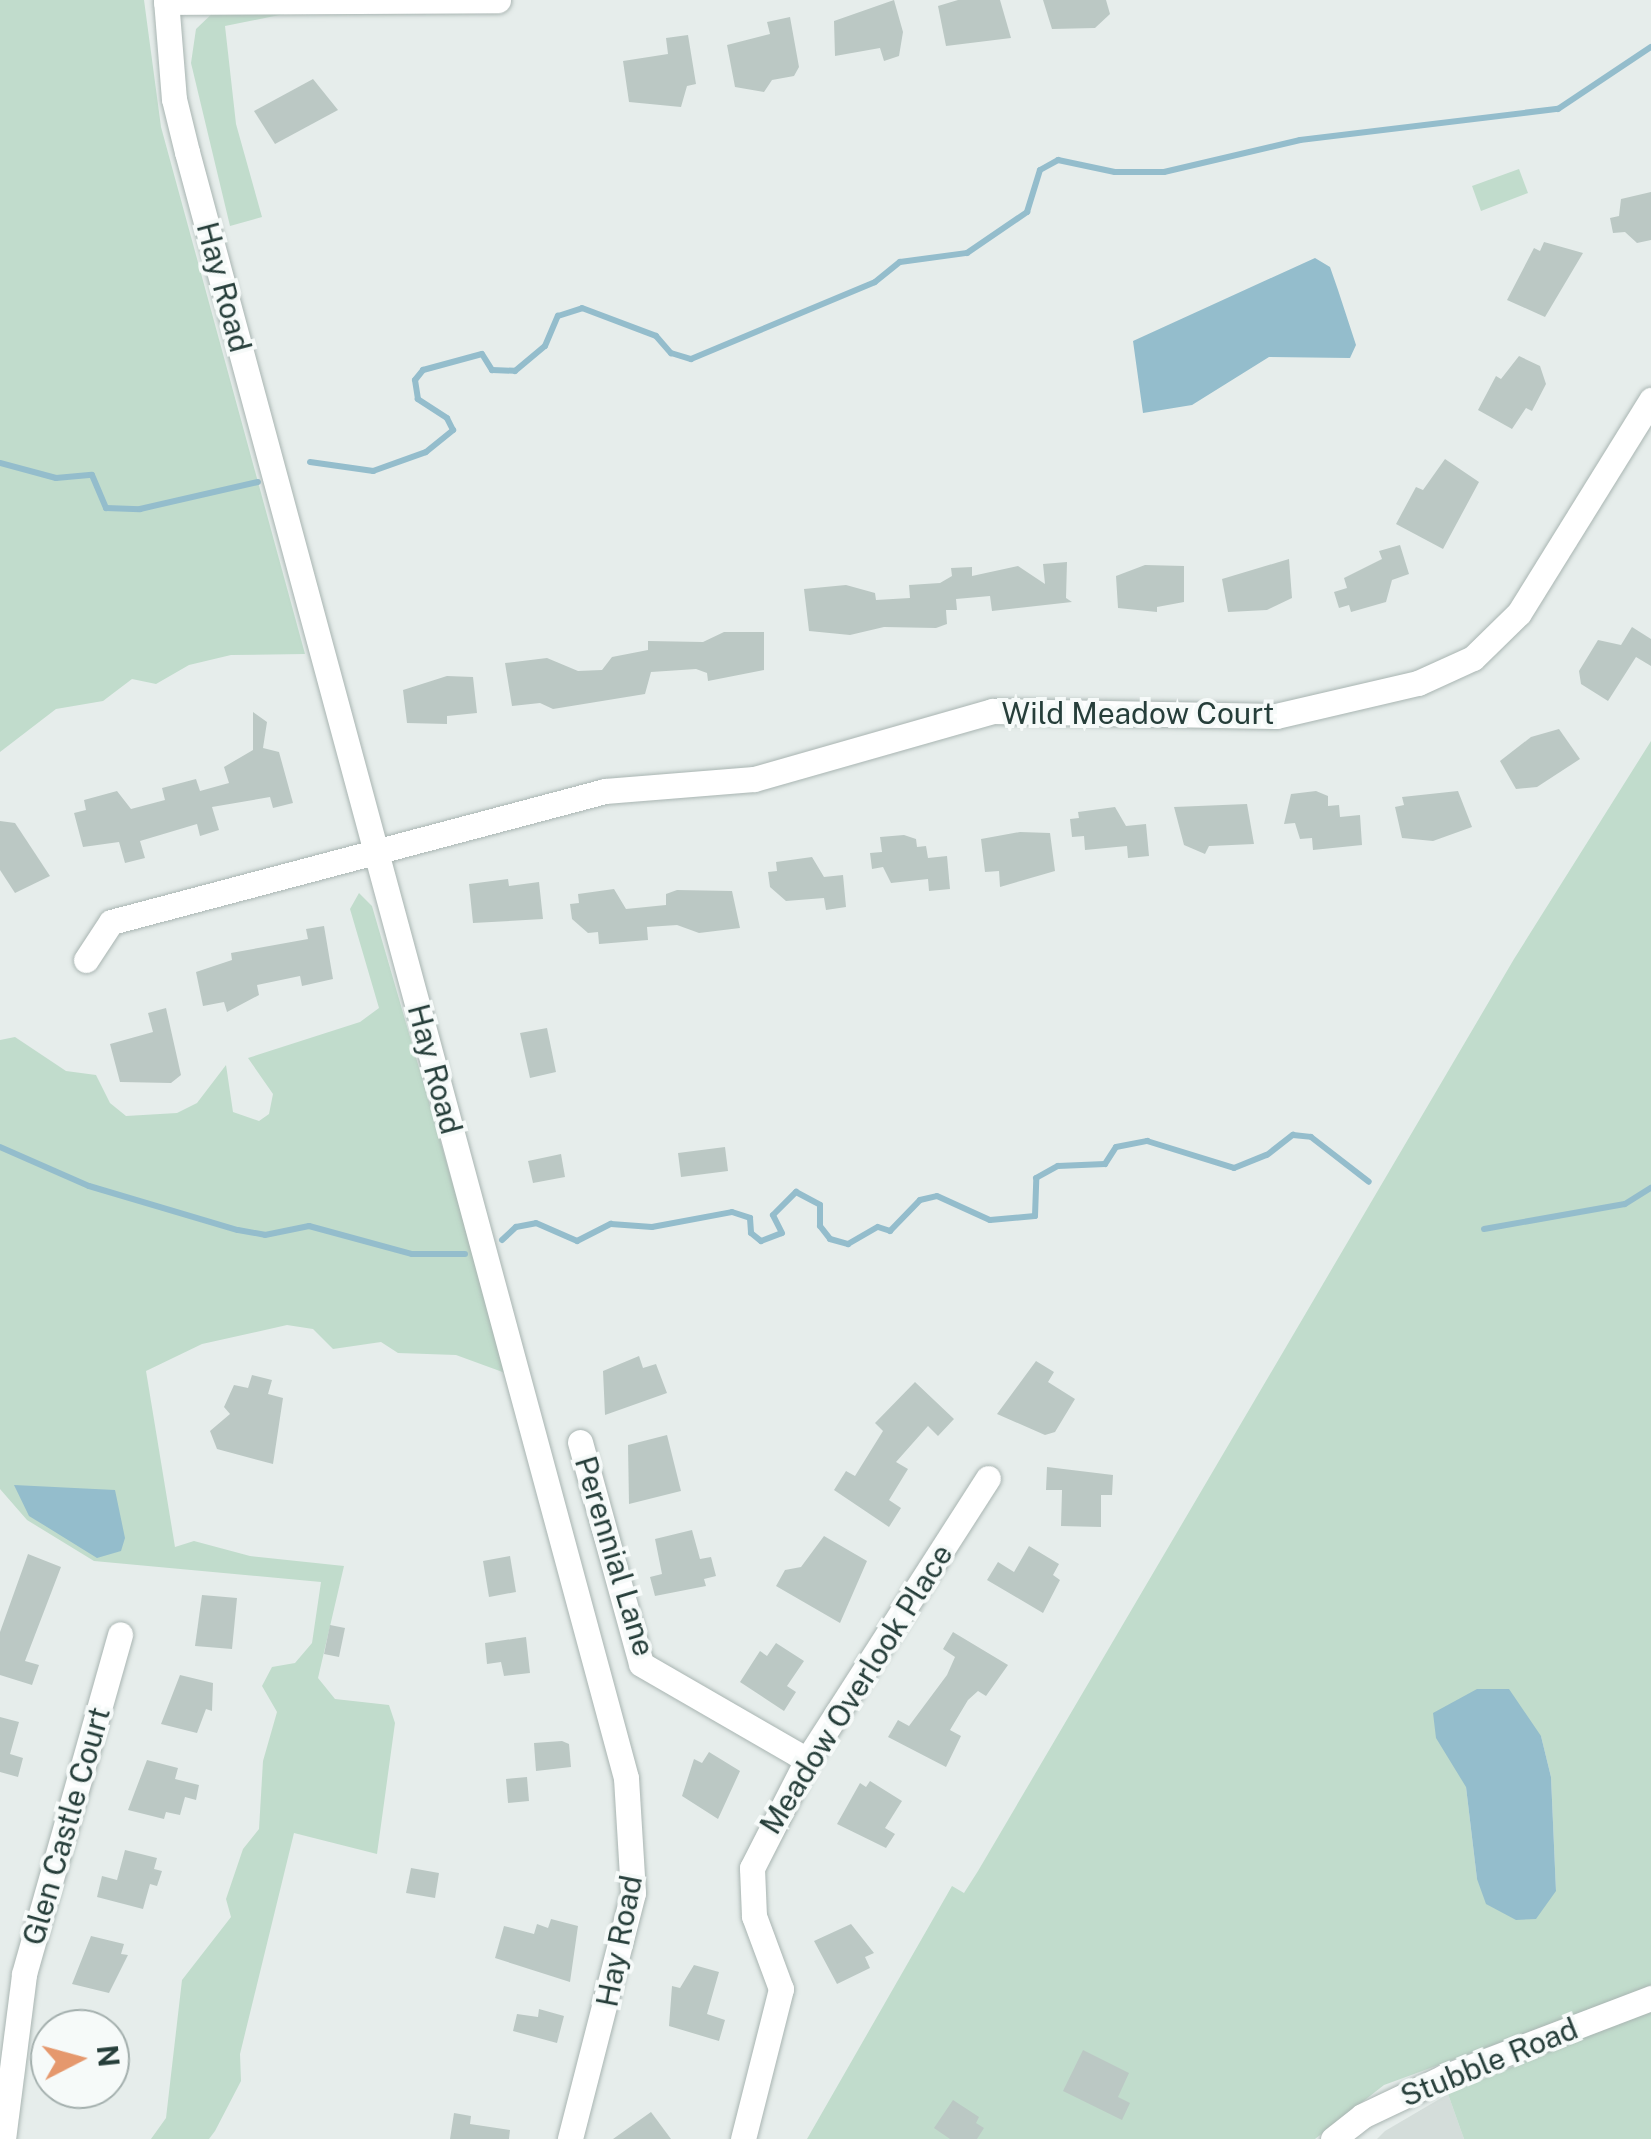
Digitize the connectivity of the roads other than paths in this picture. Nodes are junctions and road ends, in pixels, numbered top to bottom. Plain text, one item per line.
1 (498, 0) edge
2 (166, 1) edge
3 (1651, 400) edge
4 (376, 852) junction
5 (86, 960) dead end
6 (580, 1442) dead end
7 (988, 1478) dead end
8 (120, 1634) dead end
9 (806, 1760) junction
10 (1651, 1998) edge
11 (3, 2139) edge
12 (570, 2139) edge
13 (743, 2139) edge
14 (1333, 2139) edge

1 - 2 street
2 - 4 street, Hay Road
3 - 4 street, Wild Meadow Court
4 - 5 street, Wild Meadow Court
4 - 12 street, Hay Road
6 - 9 street, Perennial Lane
7 - 9 street, Meadow Overlook Place
8 - 11 street, Glen Castle Court
9 - 13 street, Meadow Overlook Place
10 - 14 street, Stubble Road

